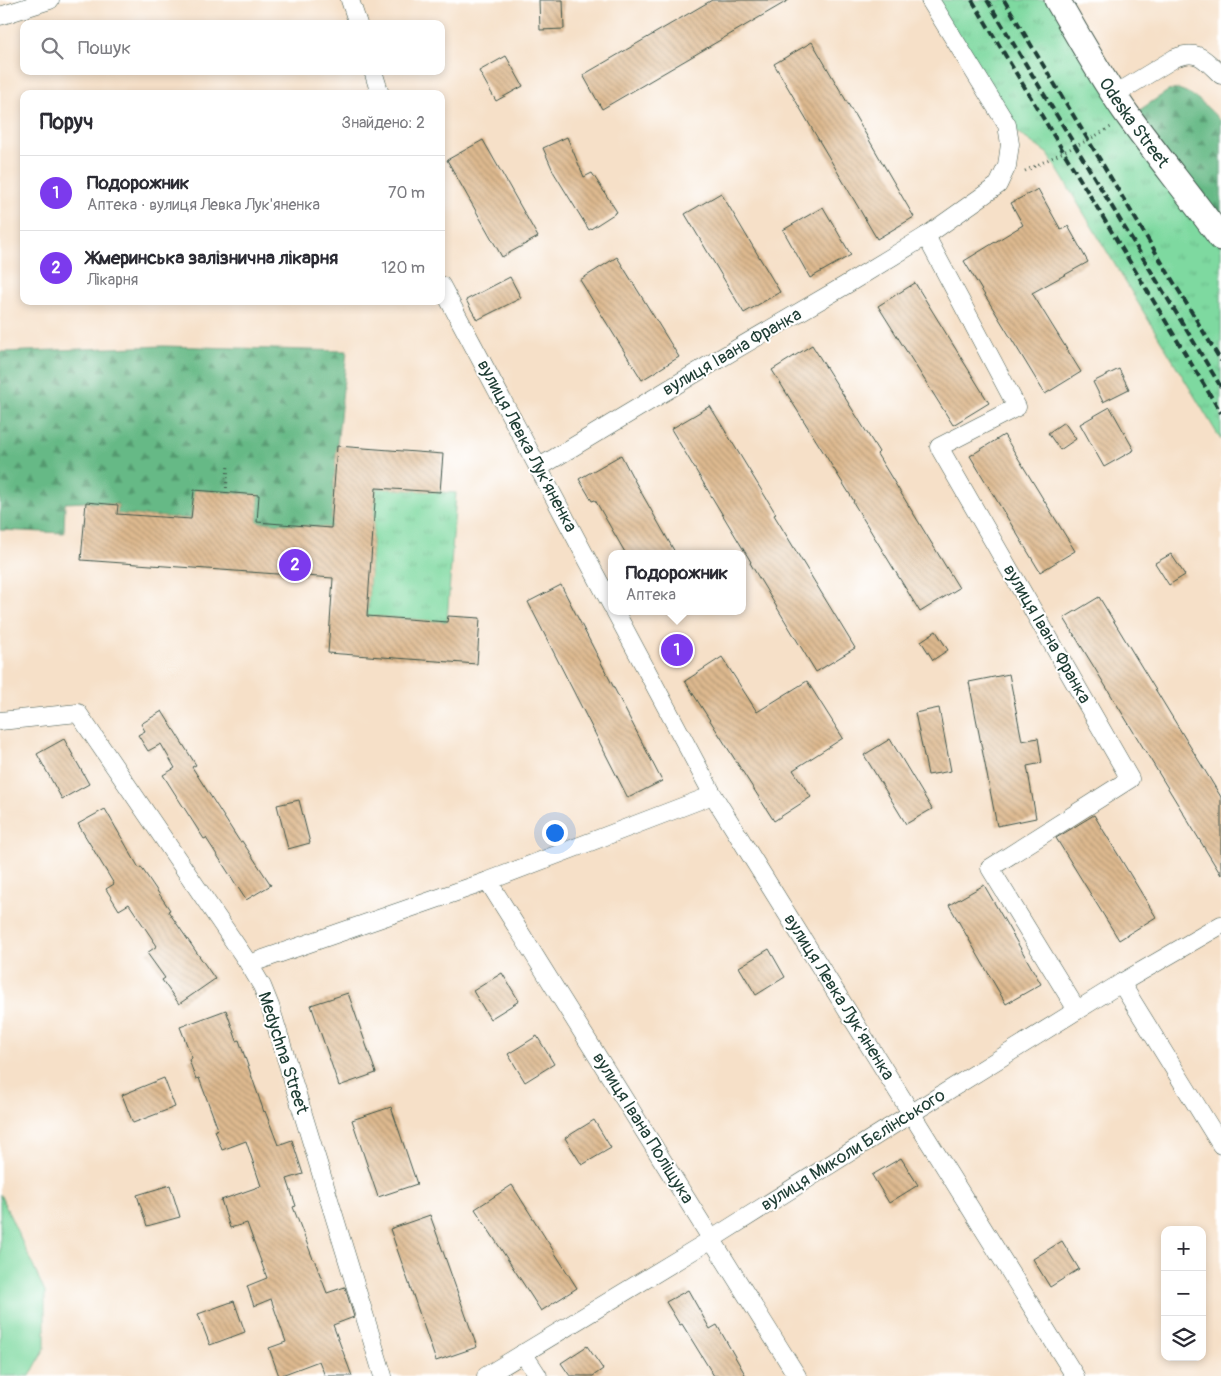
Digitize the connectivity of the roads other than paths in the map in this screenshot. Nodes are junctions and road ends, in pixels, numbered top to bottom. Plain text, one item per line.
1 (50, 0) edge
2 (350, 0) edge
3 (930, 0) edge
4 (1057, 0) edge
5 (0, 16) edge
6 (357, 20) edge
7 (374, 75) edge
8 (1221, 75) edge
9 (379, 90) edge
10 (1114, 95) junction
11 (926, 236) junction
12 (1221, 238) edge
13 (445, 293) edge
14 (538, 468) junction
15 (608, 599) edge
16 (616, 615) edge
17 (0, 721) edge
18 (712, 795) junction
19 (488, 881) junction
20 (1221, 925) edge
21 (249, 964) junction
22 (1121, 983) junction
23 (1077, 1010) junction
24 (912, 1113) junction
25 (1221, 1145) edge
26 (712, 1239) junction
27 (523, 1353) junction
28 (384, 1376) edge
29 (486, 1376) edge
30 (538, 1376) edge
31 (797, 1376) edge
32 (1075, 1376) edge

1 - 5 street
2 - 6 street
3 - 11 street, вулиця Івана Франка
4 - 10 main road, Odeska Street
7 - 9 street
8 - 10 street
10 - 12 main road, Odeska Street
11 - 14 street, вулиця Івана Франка
11 - 23 street, вулиця Івана Франка
13 - 14 street, вулиця Левка Лук'яненка
14 - 15 street, вулиця Левка Лук'яненка
16 - 18 street, вулиця Левка Лук'яненка
17 - 21 street, Medychna Street
18 - 19 street
18 - 24 street, вулиця Левка Лук'яненка
19 - 21 street
19 - 26 street, вулиця Івана Поліщука
20 - 22 street, вулиця Миколи Бєлінського
21 - 28 street, Medychna Street
22 - 23 street, вулиця Миколи Бєлінського
22 - 25 street
23 - 24 street, вулиця Миколи Бєлінського
24 - 26 street, вулиця Миколи Бєлінського
24 - 32 street, вулиця Левка Лук'яненка
26 - 27 street, вулиця Миколи Бєлінського
26 - 31 street, вулиця Івана Поліщука
27 - 29 street, вулиця Миколи Бєлінського
27 - 30 street

